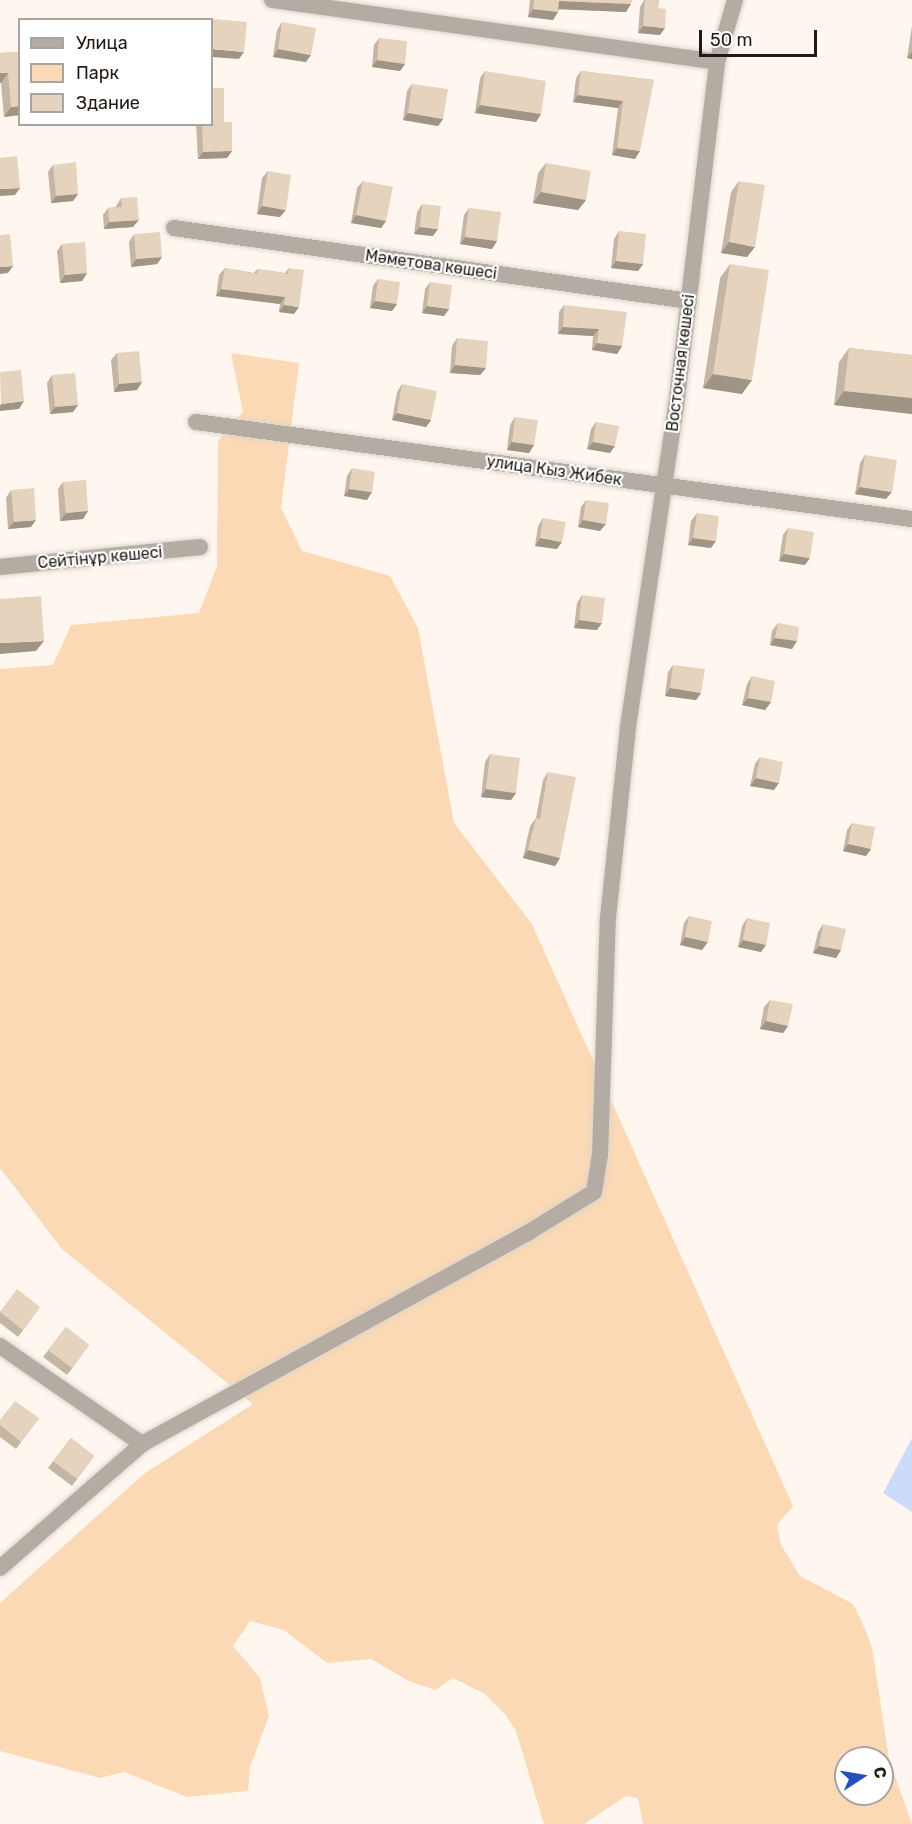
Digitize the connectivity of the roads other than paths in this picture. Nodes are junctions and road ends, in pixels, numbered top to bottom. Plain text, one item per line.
1 (272, 0) edge
2 (735, 0) edge
3 (717, 62) junction
4 (174, 228) dead end
5 (689, 301) junction
6 (196, 422) dead end
7 (664, 486) junction
8 (912, 519) edge
9 (200, 547) dead end
10 (0, 567) edge
11 (0, 1346) edge
12 (142, 1444) junction
13 (0, 1567) edge

1 - 3 street
2 - 3 street, Восточная көшесі
3 - 5 street, Восточная көшесі
4 - 5 street, Мәметова көшесі
5 - 7 street, Восточная көшесі
6 - 7 street, улица Кыз Жибек
7 - 8 street, улица Кыз Жибек
7 - 12 street, Восточная көшесі
9 - 10 street, Сейтінұр көшесі
11 - 12 street
12 - 13 street

